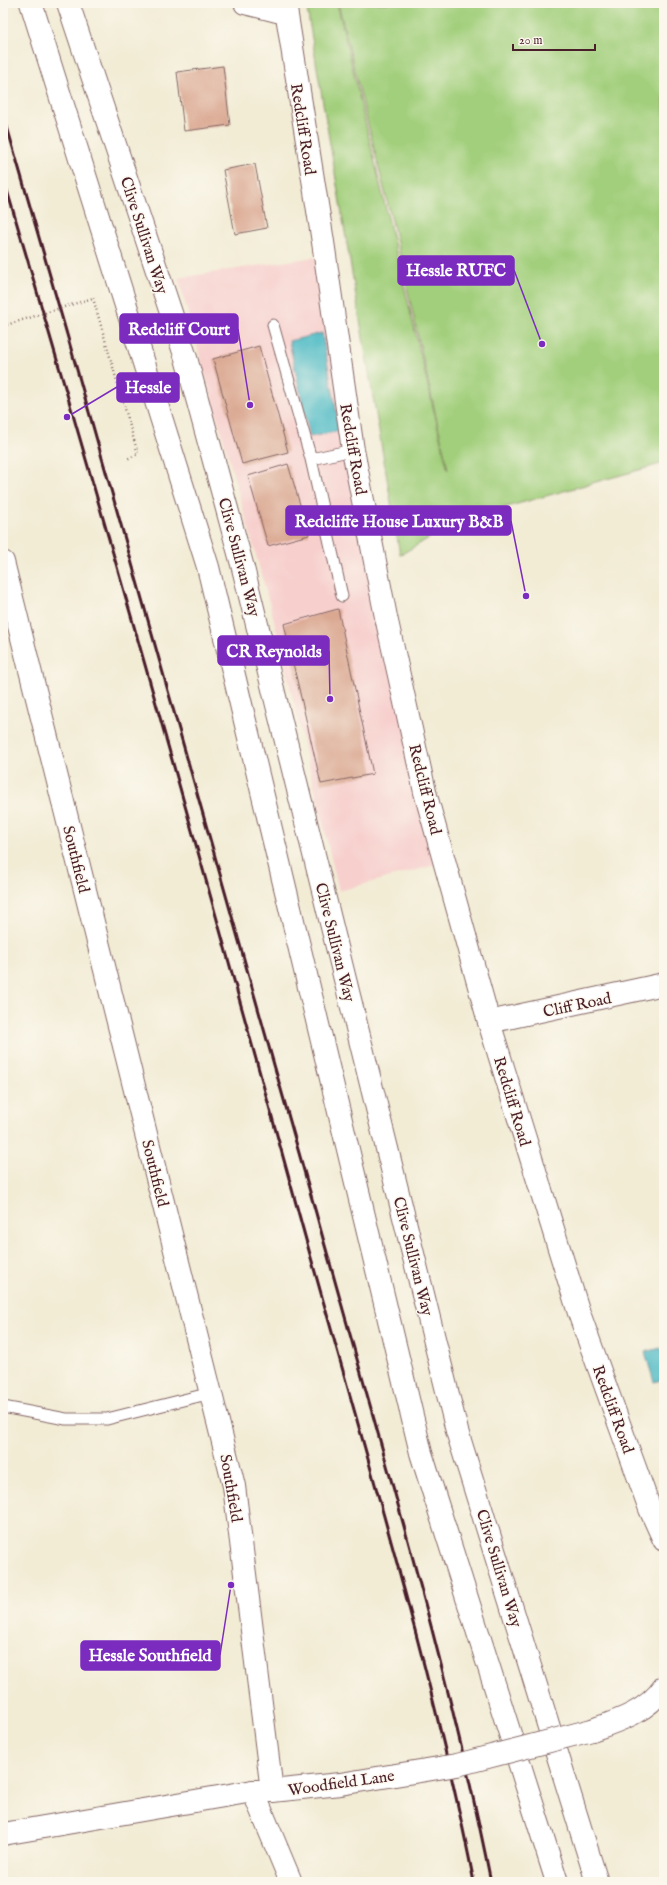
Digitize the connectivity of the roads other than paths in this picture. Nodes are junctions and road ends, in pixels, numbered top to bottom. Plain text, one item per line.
1 (31, 3) edge
2 (68, 3) edge
3 (245, 3) edge
4 (285, 8) edge
5 (273, 325) dead end
6 (353, 450) junction
7 (311, 459) junction
8 (3, 562) edge
9 (342, 596) dead end
10 (664, 984) edge
11 (489, 1022) junction
12 (211, 1393) junction
13 (3, 1407) edge
14 (664, 1540) edge
15 (664, 1687) edge
16 (263, 1791) junction
17 (3, 1834) edge
18 (291, 1882) edge
19 (557, 1882) edge
20 (597, 1882) edge

1 - 19 main road
2 - 20 main road, Clive Sullivan Way
3 - 4 main road
4 - 6 main road, Redcliff Road
5 - 7 lane
6 - 7 lane
6 - 11 main road, Redcliff Road
7 - 9 lane
8 - 12 main road, Southfield
10 - 11 main road, Cliff Road
11 - 14 main road, Redcliff Road
12 - 13 lane
12 - 16 main road, Southfield
15 - 16 main road, Woodfield Lane, bridge
16 - 17 main road, Woodfield Lane
16 - 18 main road, Southfield

